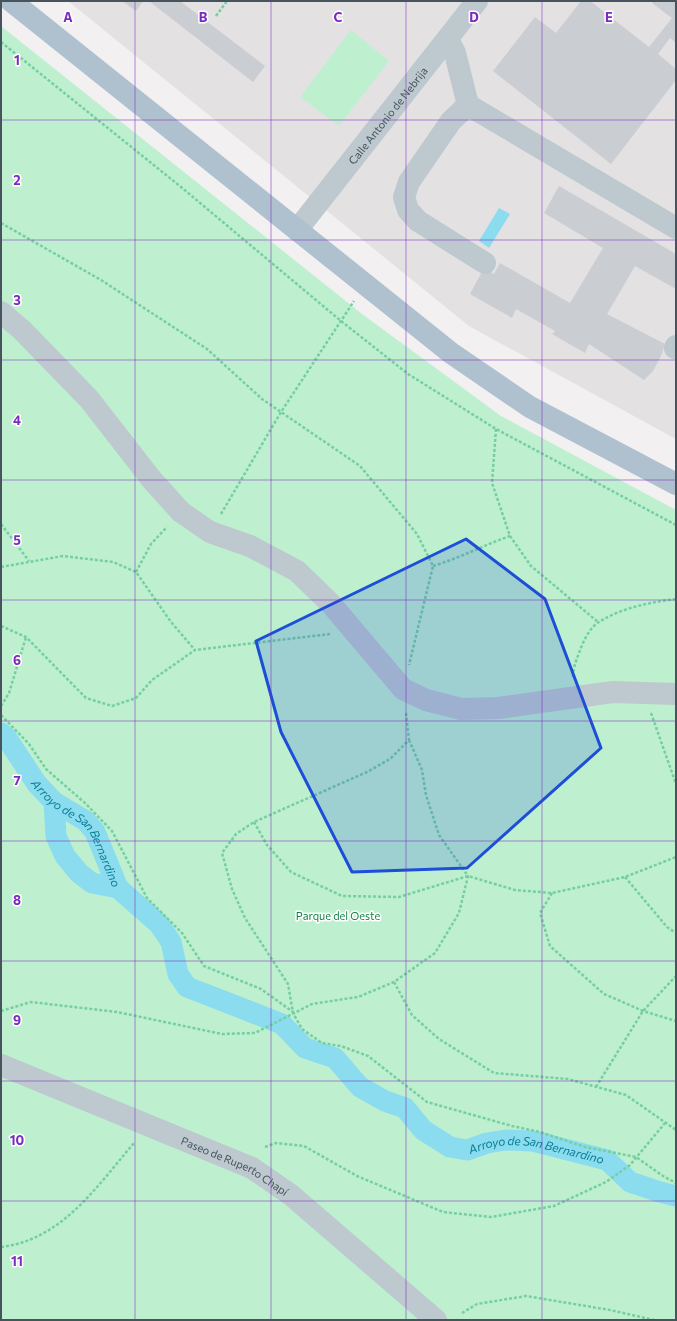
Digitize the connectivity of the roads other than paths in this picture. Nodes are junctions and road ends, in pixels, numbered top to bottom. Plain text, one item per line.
1 (11, 1) edge
2 (477, 1) edge
3 (448, 39) junction
4 (468, 106) junction
5 (676, 228) edge
6 (297, 230) junction
7 (486, 264) dead end
8 (1, 312) edge
9 (676, 484) edge
10 (676, 694) edge
11 (1, 1065) edge
12 (436, 1320) edge

1 - 6 main road
2 - 3 street, Calle Antonio de Nebrija
3 - 4 street
3 - 6 street, Calle Antonio de Nebrija
4 - 5 street
4 - 7 street
6 - 9 main road
8 - 10 street
11 - 12 street, Paseo de Ruperto Chapí

